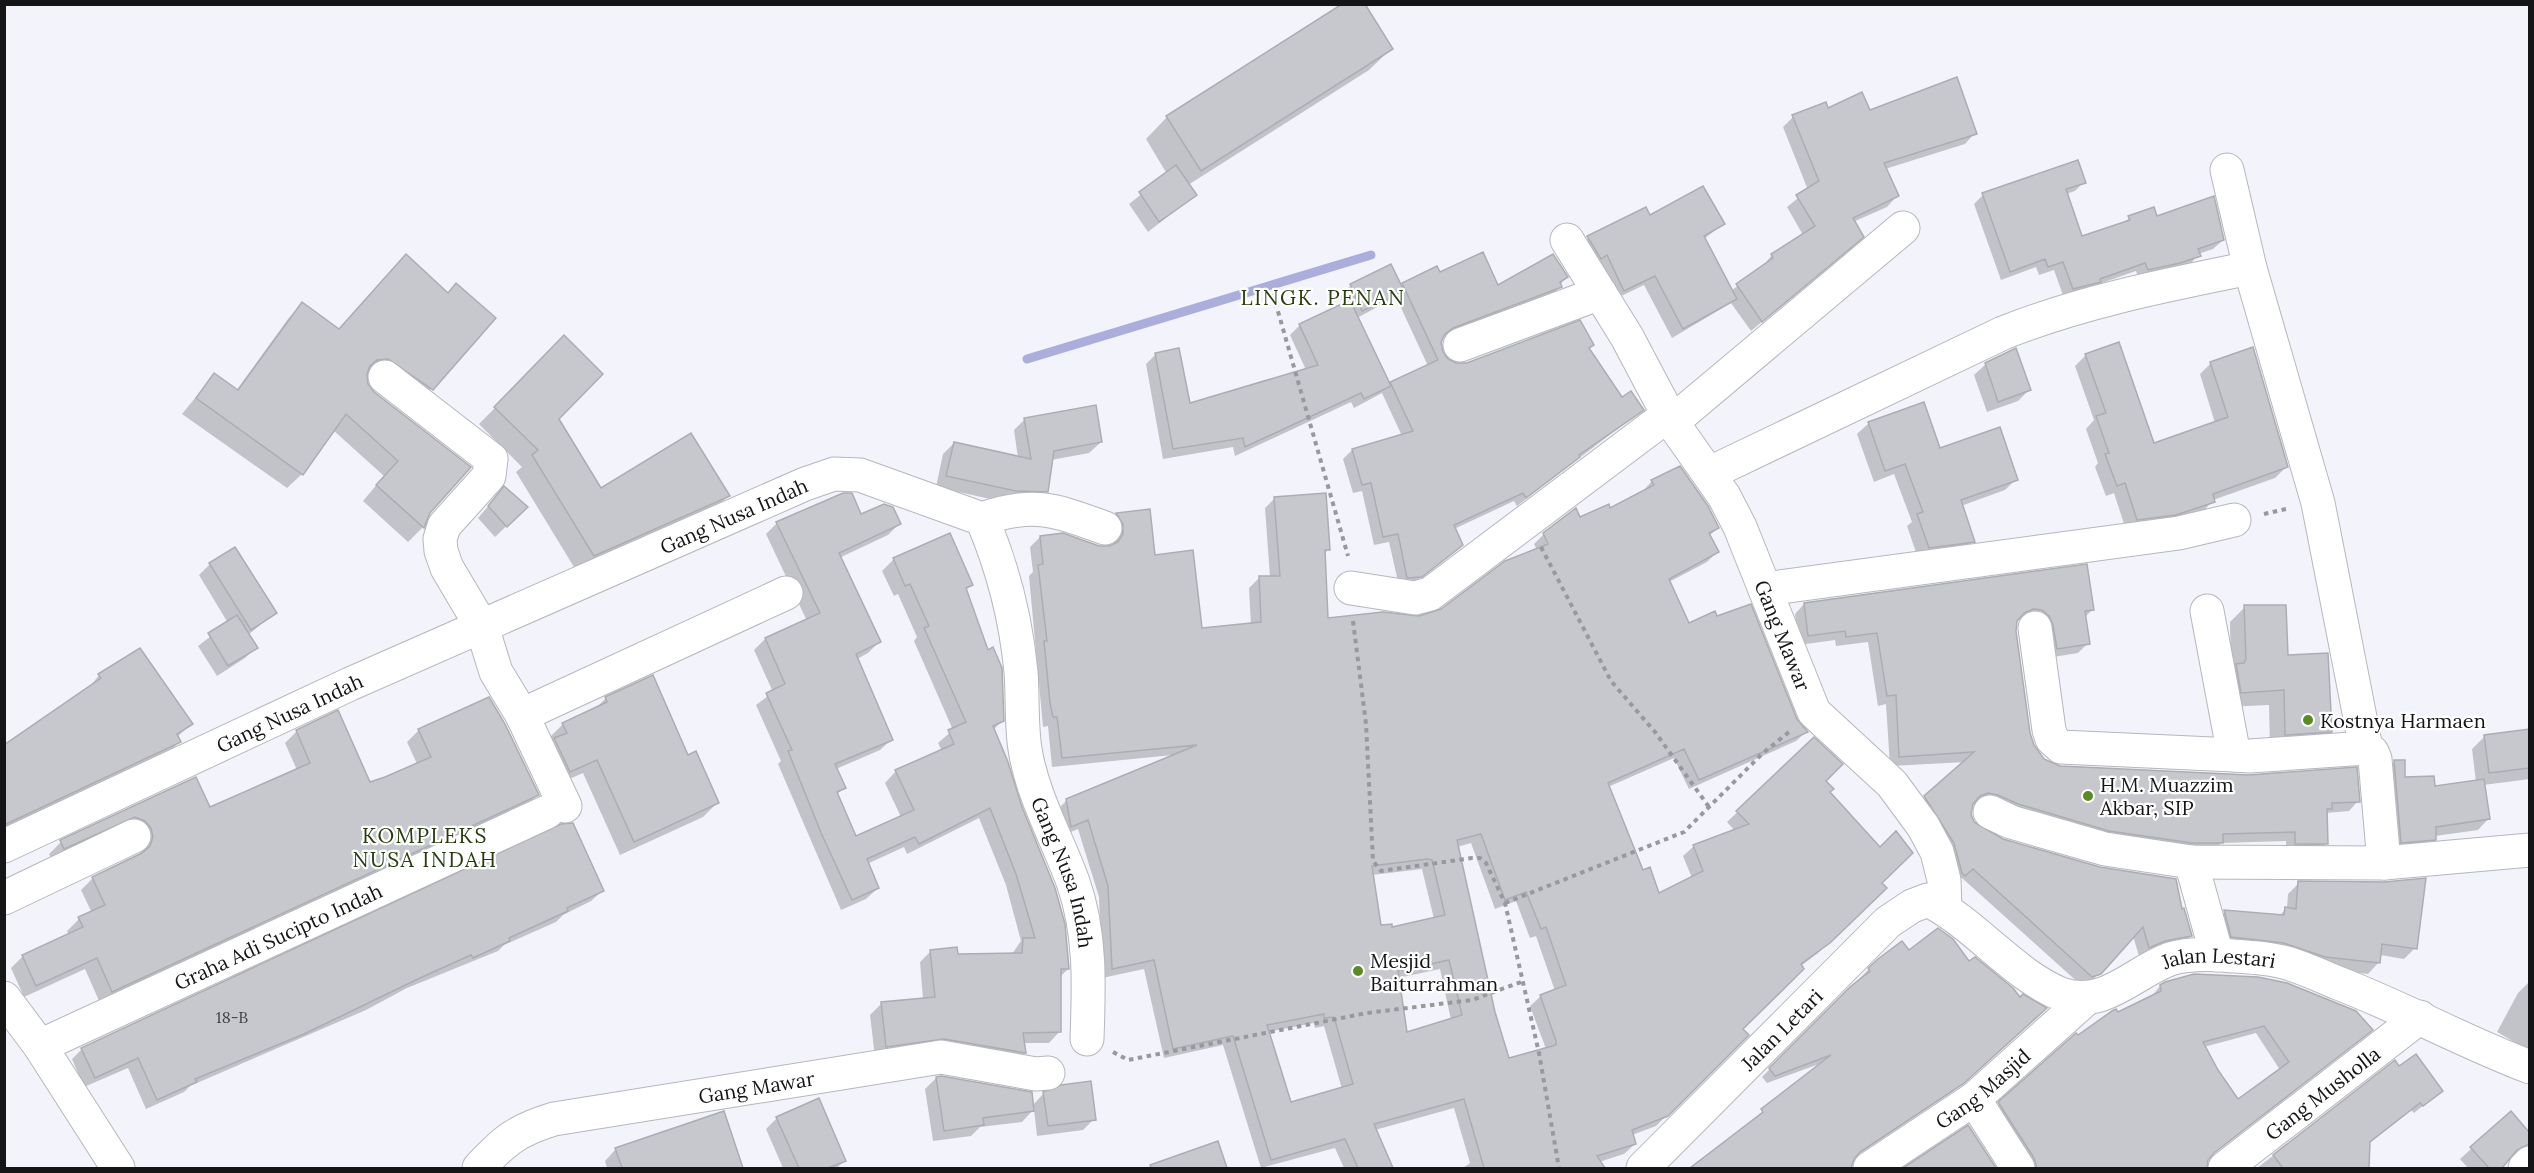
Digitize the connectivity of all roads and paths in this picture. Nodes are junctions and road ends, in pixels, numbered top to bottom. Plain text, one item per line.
1 (2227, 170) dead end
2 (1903, 228) dead end
3 (1567, 240) dead end
4 (2250, 268) junction
5 (1600, 293) junction
6 (1273, 294) dead end
7 (1460, 345) dead end
8 (385, 377) dead end
9 (1670, 418) junction
10 (1710, 474) junction
11 (2318, 503) junction
12 (982, 519) junction
13 (2234, 520) joint
14 (1523, 523) junction
15 (1105, 528) dead end
16 (1351, 588) junction
17 (1765, 589) junction
18 (786, 593) dead end
19 (2207, 611) dead end
20 (482, 627) junction
21 (2035, 628) dead end
22 (1814, 712) junction
23 (522, 715) junction
24 (2366, 748) junction
25 (2234, 755) junction
26 (1709, 807) junction
27 (1990, 812) dead end
28 (134, 836) dead end
29 (4, 846) edge
30 (2529, 850) edge
31 (2191, 862) junction
32 (2385, 863) junction
33 (4, 898) edge
34 (1505, 903) junction
35 (1936, 904) junction
36 (2217, 955) junction
37 (1521, 982) junction
38 (4, 998) edge
39 (2087, 998) junction
40 (2420, 1017) junction
41 (56, 1038) junction
42 (1087, 1039) joint
43 (2529, 1066) edge
44 (1048, 1073) dead end
45 (1974, 1099) junction
46 (1661, 1162) edge
47 (2529, 1163) edge
48 (118, 1168) edge
49 (479, 1168) edge
50 (1559, 1168) edge
51 (1870, 1168) edge
52 (2018, 1168) edge
53 (2225, 1168) edge
54 (2525, 1168) edge

1 - 4 main road
2 - 9 main road
3 - 5 main road, Gang Mawar
4 - 10 main road
4 - 11 main road
5 - 7 main road
5 - 9 main road, Gang Mawar
6 - 16 path
8 - 20 main road
9 - 10 main road, Gang Mawar
9 - 14 main road
10 - 17 main road, Gang Mawar
11 - 13 path
11 - 24 main road
12 - 15 main road
12 - 20 main road, Gang Nusa Indah
12 - 42 main road, Gang Nusa Indah
13 - 17 main road
14 - 16 main road
14 - 26 path
16 - 34 path
17 - 22 main road, Gang Mawar
18 - 23 main road
19 - 25 main road
20 - 23 main road
20 - 29 main road, Gang Nusa Indah
21 - 25 main road
22 - 26 path, Gang Mawar
22 - 35 main road
23 - 41 main road, Graha Adi Sucipto Indah
24 - 25 main road
24 - 32 main road
26 - 34 path, Gang Mawar
27 - 31 main road
28 - 33 main road
30 - 32 main road
31 - 32 main road
31 - 36 main road
34 - 37 path
35 - 39 main road
35 - 46 main road, Jalan Letari
36 - 39 main road, Jalan Lestari
36 - 40 main road, Jalan Lestari
37 - 42 path
37 - 50 path
38 - 41 main road
39 - 45 main road, Gang Masjid
40 - 43 main road, Jalan Lestari
40 - 53 main road, Gang Musholla
41 - 48 main road
44 - 49 main road, Gang Mawar
45 - 51 main road, Gang Masjid
45 - 52 main road
47 - 54 main road

